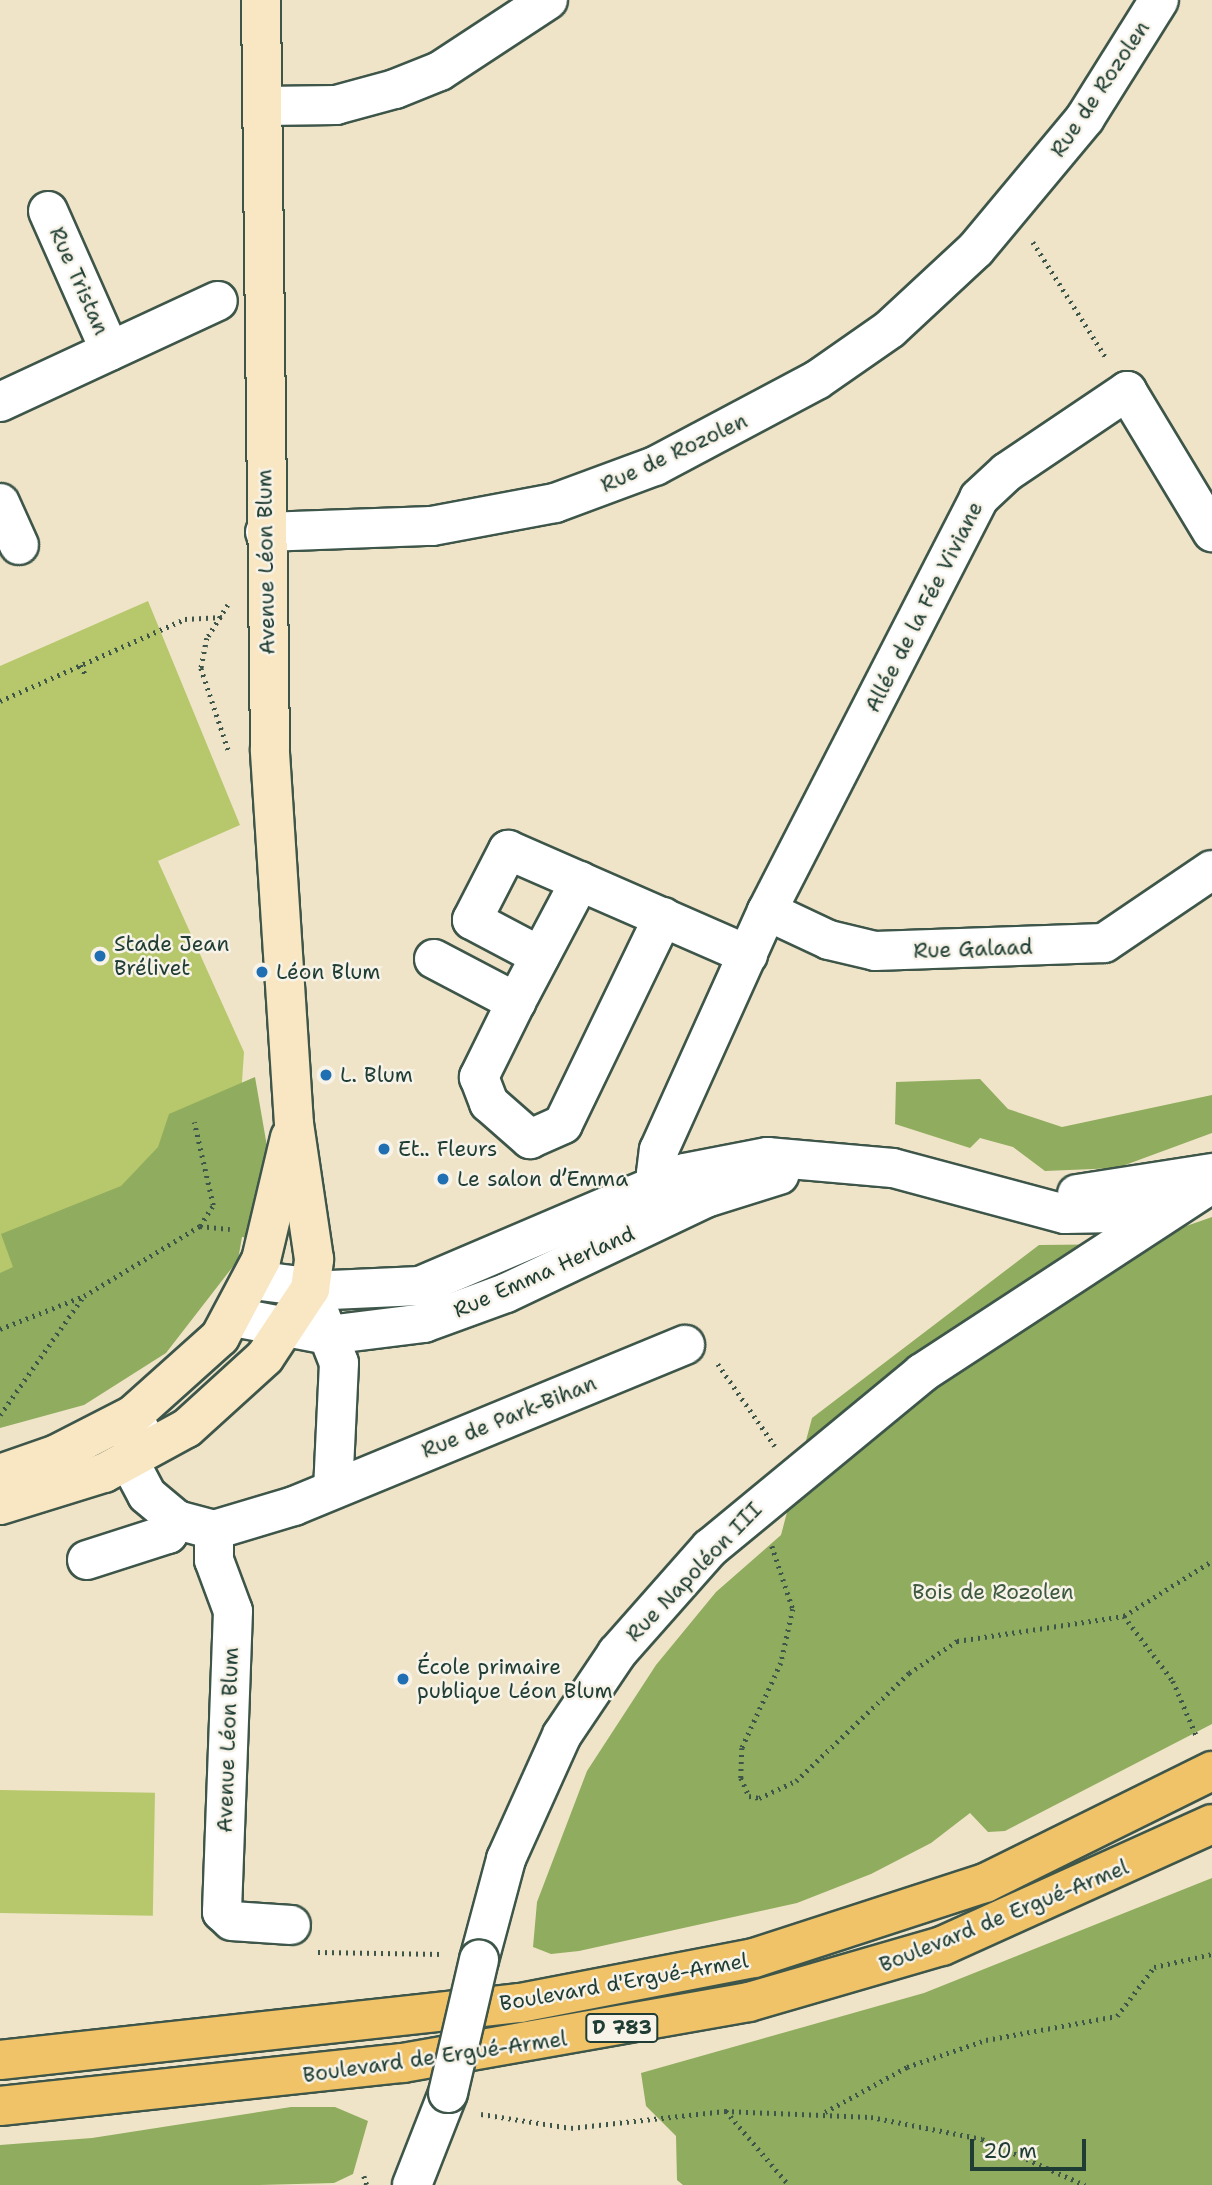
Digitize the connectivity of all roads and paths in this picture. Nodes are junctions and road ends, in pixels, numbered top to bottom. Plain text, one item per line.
1 (261, 0) edge
2 (548, 0) edge
3 (1159, 0) edge
4 (265, 106) junction
5 (1012, 209) junction
6 (48, 211) dead end
7 (218, 301) dead end
8 (110, 351) junction
9 (1127, 391) junction
10 (0, 402) edge
11 (0, 503) edge
12 (265, 532) junction
13 (1212, 532) edge
14 (19, 545) dead end
15 (231, 593) dead end
16 (222, 617) junction
17 (81, 665) junction
18 (85, 674) dead end
19 (0, 701) edge
20 (231, 756) dead end
21 (1212, 870) edge
22 (580, 881) junction
23 (767, 911) junction
24 (663, 917) junction
25 (748, 955) junction
26 (540, 956) junction
27 (434, 959) dead end
28 (516, 1002) junction
29 (194, 1122) dead end
30 (293, 1124) junction
31 (1212, 1173) edge
32 (1212, 1183) edge
33 (994, 1194) junction
34 (1212, 1196) edge
35 (664, 1200) junction
36 (1171, 1212) junction
37 (200, 1226) junction
38 (235, 1229) dead end
39 (253, 1280) junction
40 (310, 1289) junction
41 (83, 1296) junction
42 (234, 1317) junction
43 (0, 1329) edge
44 (285, 1332) junction
45 (328, 1335) junction
46 (699, 1351) joint
47 (150, 1404) junction
48 (0, 1415) edge
49 (129, 1461) junction
50 (802, 1467) junction
51 (0, 1474) edge
52 (333, 1489) junction
53 (0, 1505) edge
54 (177, 1520) junction
55 (214, 1530) junction
56 (780, 1535) dead end
57 (87, 1560) dead end
58 (1212, 1561) edge
59 (1124, 1616) junction
60 (1203, 1766) edge
61 (1212, 1824) edge
62 (300, 1939) joint
63 (1212, 1954) edge
64 (468, 1957) junction
65 (0, 2060) edge
66 (0, 2106) edge
67 (459, 2107) junction
68 (725, 2110) junction
69 (823, 2113) junction
70 (364, 2176) dead end
71 (367, 2185) edge
72 (412, 2185) edge
73 (789, 2185) edge
74 (1085, 2185) edge

1 - 4 main road, Avenue Léon Blum
2 - 4 street
3 - 5 street, Rue de Rozolen
4 - 12 main road, Avenue Léon Blum
5 - 9 path
5 - 12 street, Rue de Rozolen
6 - 8 street, Rue Tristan
7 - 8 street, Rue Tristan
8 - 10 street, Rue Tristan
9 - 13 street
9 - 23 street, Allée de la Fée Viviane
11 - 14 street
12 - 30 main road, Avenue Léon Blum
15 - 16 path
16 - 17 path
16 - 20 path
17 - 18 path
17 - 19 path
21 - 23 street, Rue Galaad
22 - 24 street
22 - 26 street
22 - 26 street
23 - 25 street
24 - 25 street
24 - 28 street
25 - 35 street
26 - 28 street
27 - 28 street
29 - 37 path
30 - 39 main road, Avenue Léon Blum
30 - 40 main road, Avenue Léon Blum
31 - 33 street, Rue Emma Herland
32 - 36 street, Rue Napoléon III
33 - 35 street, Rue Emma Herland
33 - 36 street, Rue Emma Herland
34 - 36 street, Rue Napoléon III
35 - 40 street, Rue Emma Herland
35 - 45 street, Rue Emma Herland
36 - 50 street, Rue Napoléon III
37 - 38 path
37 - 41 path
39 - 40 street, Rue Emma Herland
39 - 42 main road, Avenue Léon Blum
40 - 44 main road, Avenue Léon Blum
40 - 45 street, Avenue Léon Blum
41 - 43 path
41 - 48 path
42 - 44 street, Rue Emma Herland
42 - 47 main road, Avenue Léon Blum
44 - 45 street, Rue Emma Herland
44 - 49 main road, Avenue Léon Blum
45 - 52 street, Avenue Léon Blum
46 - 50 path
46 - 52 street, Rue de Park-Bihan
47 - 49 street, Avenue Léon Blum
47 - 51 main road, Avenue Léon Blum
49 - 53 main road, Avenue Léon Blum
49 - 54 street
50 - 64 street, Rue Napoléon III
52 - 55 street
54 - 55 street
54 - 57 street
55 - 62 street, Avenue Léon Blum
56 - 59 path
58 - 59 path
59 - 60 path
60 - 65 main road, Boulevard d'Ergué-Armel / D 783
61 - 66 main road, Boulevard de Ergué-Armel / D 783
62 - 64 path
63 - 69 path
64 - 67 street, Rue Napoléon III, bridge
67 - 68 path
67 - 72 street, Rue Napoléon III
68 - 69 path
68 - 73 path
69 - 74 path
70 - 71 path

